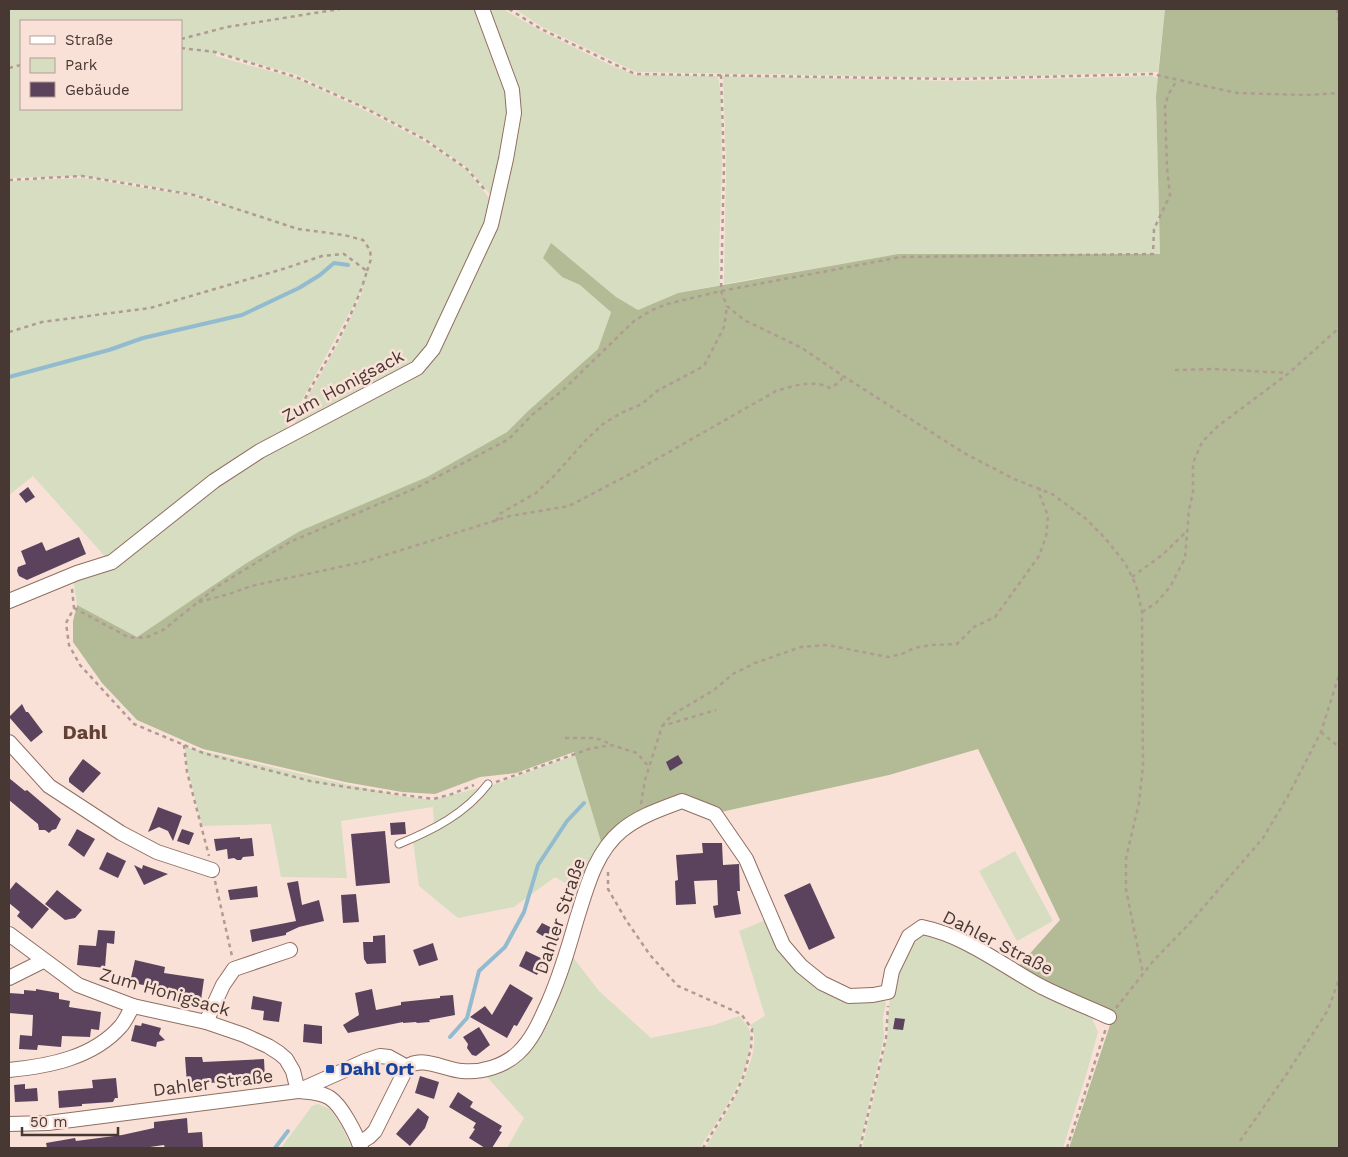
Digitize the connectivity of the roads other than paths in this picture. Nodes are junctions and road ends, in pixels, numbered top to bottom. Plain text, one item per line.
1 (482, 9) edge
2 (9, 601) edge
3 (9, 742) edge
4 (488, 784) road end
5 (399, 844) dead end
6 (212, 870) dead end
7 (9, 934) edge
8 (290, 950) dead end
9 (43, 961) junction
10 (9, 978) edge
11 (133, 1006) junction
12 (1109, 1017) road end
13 (206, 1022) junction
14 (407, 1067) junction
15 (9, 1070) edge
16 (298, 1091) junction
17 (9, 1124) edge
18 (360, 1145) edge

1 - 2 street, Zum Honigsack
3 - 6 street
4 - 5 lane
7 - 9 street, Zum Honigsack
8 - 13 street
9 - 10 street
9 - 11 street, Zum Honigsack
11 - 13 street, Zum Honigsack
11 - 15 street
12 - 14 street, Dahler Straße
13 - 16 street, Zum Honigsack
14 - 16 street, Dahler Straße
14 - 18 street
16 - 17 street, Dahler Straße
16 - 18 street

